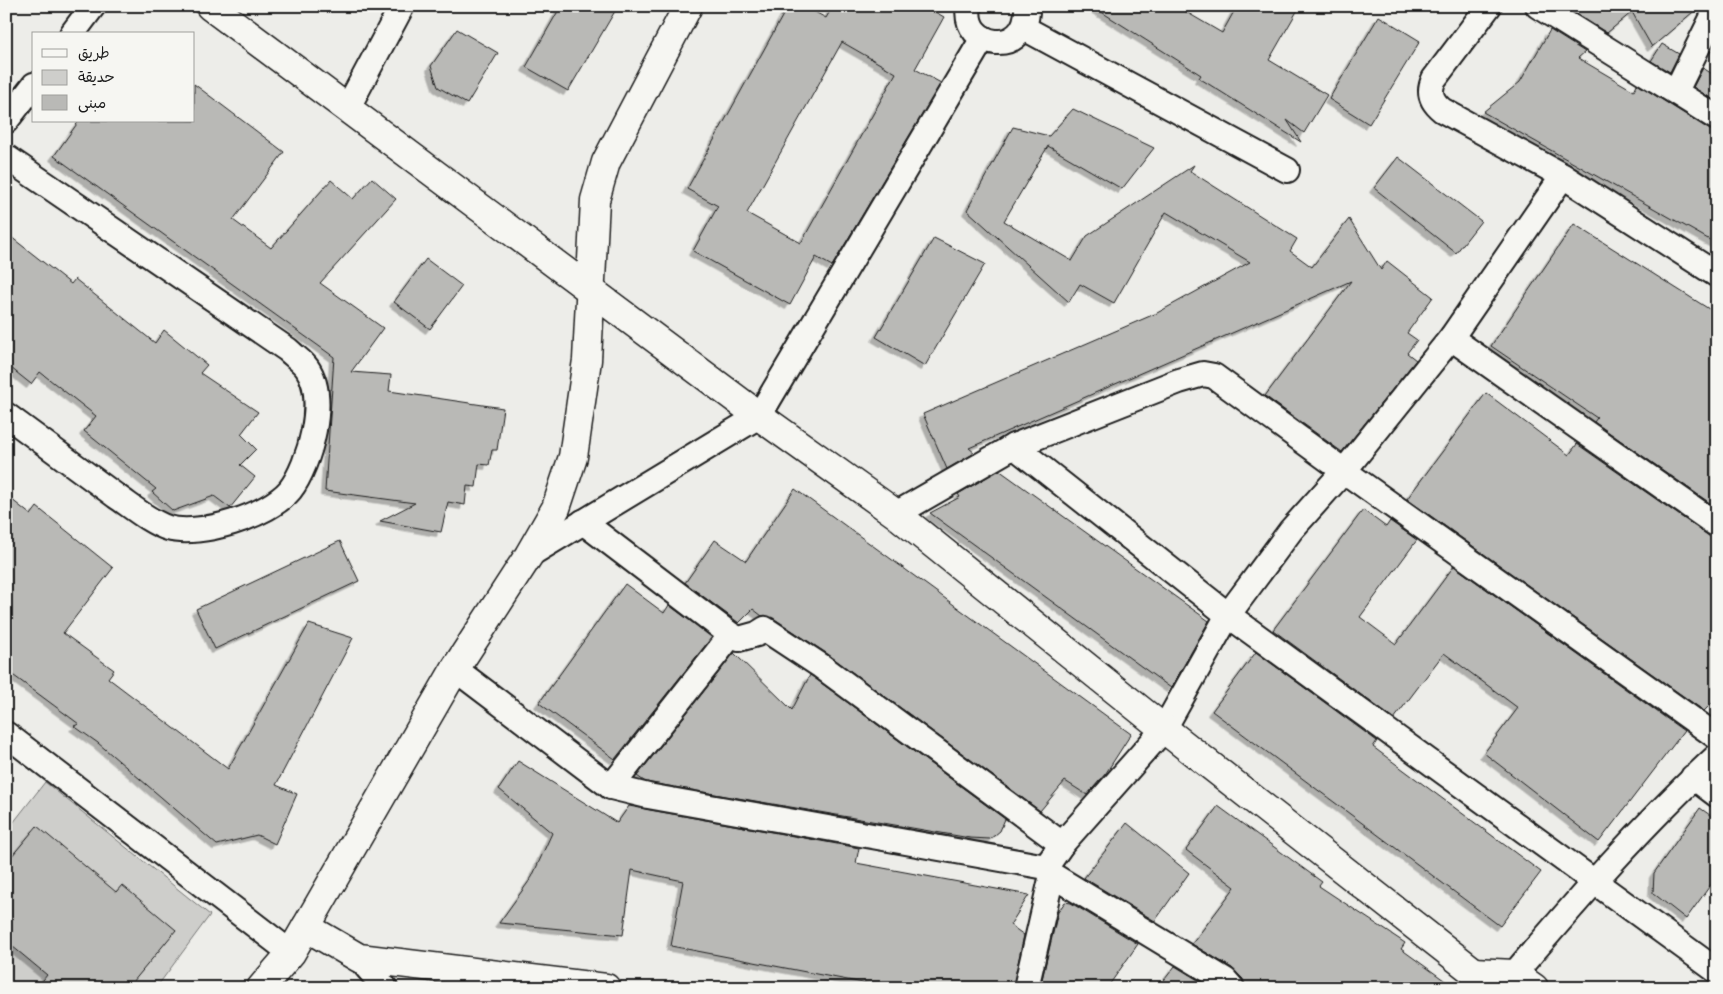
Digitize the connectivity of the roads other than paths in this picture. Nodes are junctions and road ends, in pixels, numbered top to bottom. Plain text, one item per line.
1 (93, 6) edge
2 (210, 6) edge
3 (402, 6) edge
4 (688, 6) edge
5 (970, 6) edge
6 (1489, 6) edge
7 (1538, 6) edge
8 (1717, 8) edge
9 (1026, 17) edge
10 (74, 32) edge
11 (983, 38) junction
12 (32, 88) edge
13 (1676, 91) junction
14 (347, 108) junction
15 (1717, 118) edge
16 (6, 121) edge
17 (6, 156) edge
18 (1287, 170) dead end
19 (1562, 176) junction
20 (1717, 275) edge
21 (591, 290) junction
22 (1451, 338) junction
23 (6, 415) edge
24 (759, 416) junction
25 (1014, 446) junction
26 (1344, 471) junction
27 (896, 514) junction
28 (583, 522) junction
29 (1717, 525) edge
30 (530, 555) junction
31 (1228, 615) junction
32 (731, 635) junction
33 (455, 670) junction
34 (1164, 730) junction
35 (6, 734) edge
36 (1717, 737) edge
37 (1717, 756) edge
38 (1693, 777) junction
39 (611, 787) junction
40 (1717, 795) edge
41 (1062, 844) junction
42 (1049, 871) junction
43 (1593, 882) junction
44 (306, 927) junction
45 (291, 953) junction
46 (359, 958) junction
47 (1717, 971) edge
48 (1476, 980) edge
49 (1517, 983) edge
50 (261, 988) edge
51 (385, 988) edge
52 (606, 988) edge
53 (1026, 988) edge
54 (1232, 988) edge

1 - 10 street
2 - 14 street
3 - 14 street
4 - 21 street
5 - 11 street
6 - 19 street
7 - 13 street
8 - 13 street
9 - 11 street
9 - 18 street
11 - 24 street
12 - 16 street
13 - 15 street
14 - 21 street
17 - 23 street
19 - 20 street
19 - 22 street
21 - 24 street
21 - 30 street
22 - 26 street
22 - 29 street
24 - 27 street
24 - 28 street
25 - 26 street
25 - 27 street
25 - 31 street
26 - 31 street
26 - 36 street
27 - 34 street
28 - 30 street
28 - 32 street
30 - 33 street
31 - 34 street
31 - 43 street
32 - 39 street
32 - 41 street
33 - 39 street
33 - 44 street
34 - 41 street
34 - 48 street
35 - 45 street
37 - 38 street
38 - 40 street
38 - 43 street
39 - 42 street
41 - 42 street
42 - 53 street
42 - 54 street
43 - 47 street
43 - 49 street
44 - 45 street
44 - 46 street
45 - 50 street
46 - 51 street
46 - 52 street
48 - 49 street

